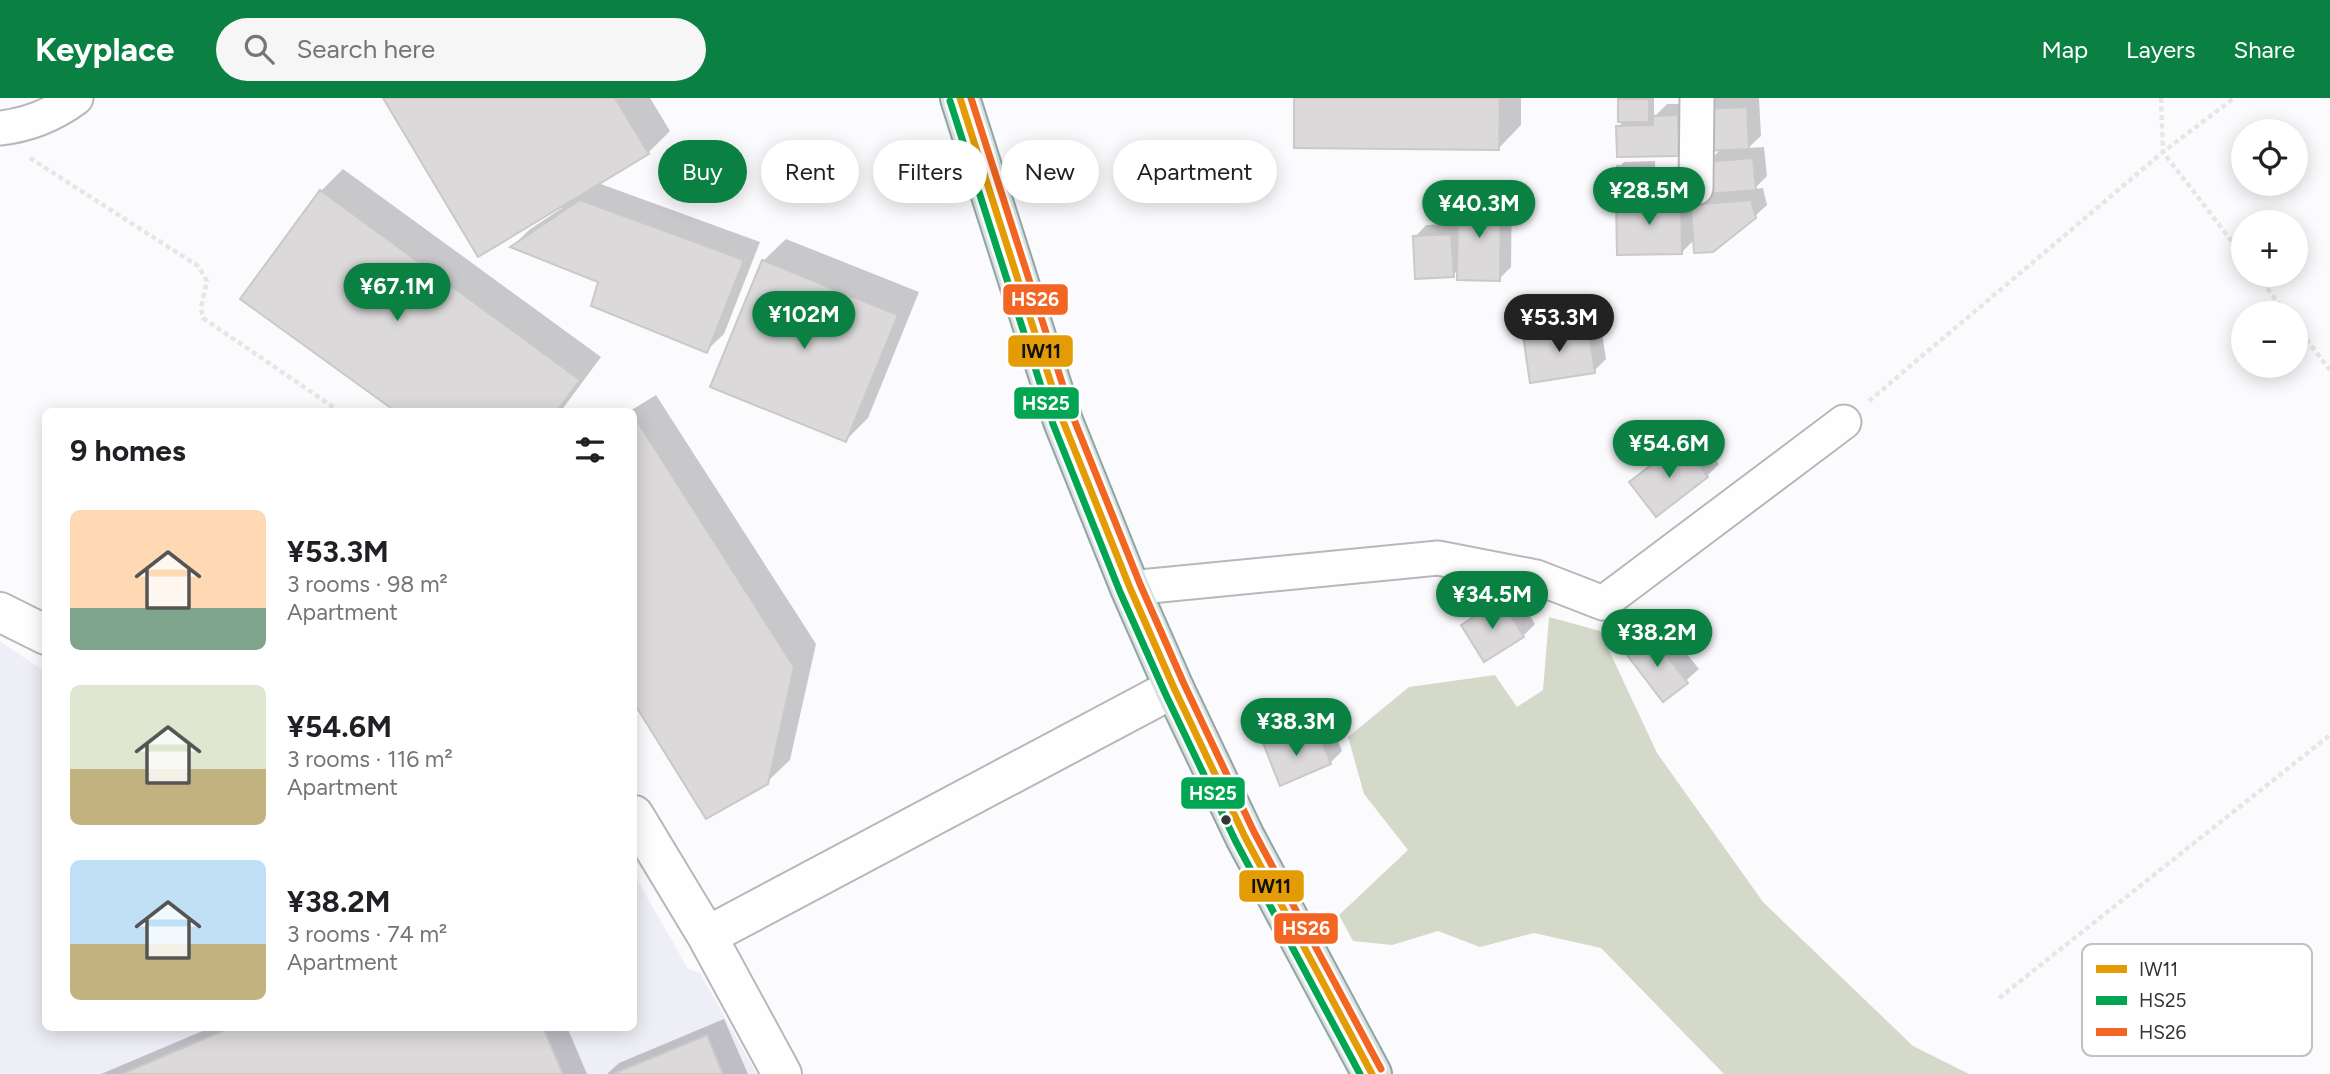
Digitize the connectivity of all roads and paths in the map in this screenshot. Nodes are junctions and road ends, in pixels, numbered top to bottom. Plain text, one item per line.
1 (76, 98) edge
2 (960, 98) edge
3 (1697, 98) edge
4 (2161, 98) edge
5 (2234, 98) edge
6 (2, 128) edge
7 (2163, 152) junction
8 (1696, 188) dead end
9 (2231, 240) edge
10 (2266, 287) edge
11 (2277, 301) edge
12 (2308, 342) edge
13 (2330, 370) edge
14 (335, 408) edge
15 (1844, 422) joint
16 (1130, 587) junction
17 (0, 612) edge
18 (42, 633) edge
19 (1174, 688) junction
20 (2330, 736) edge
21 (637, 820) edge
22 (707, 936) junction
23 (1999, 998) dead end
24 (782, 1074) edge
25 (1372, 1074) edge

1 - 6 street
2 - 16 main road
3 - 8 street
4 - 7 path
5 - 7 path
6 - 14 path
7 - 9 path
7 - 15 path
10 - 11 path
12 - 13 path
15 - 16 street
16 - 19 main road
17 - 18 street
19 - 22 street
19 - 25 main road
20 - 23 path
21 - 22 street
22 - 24 street

